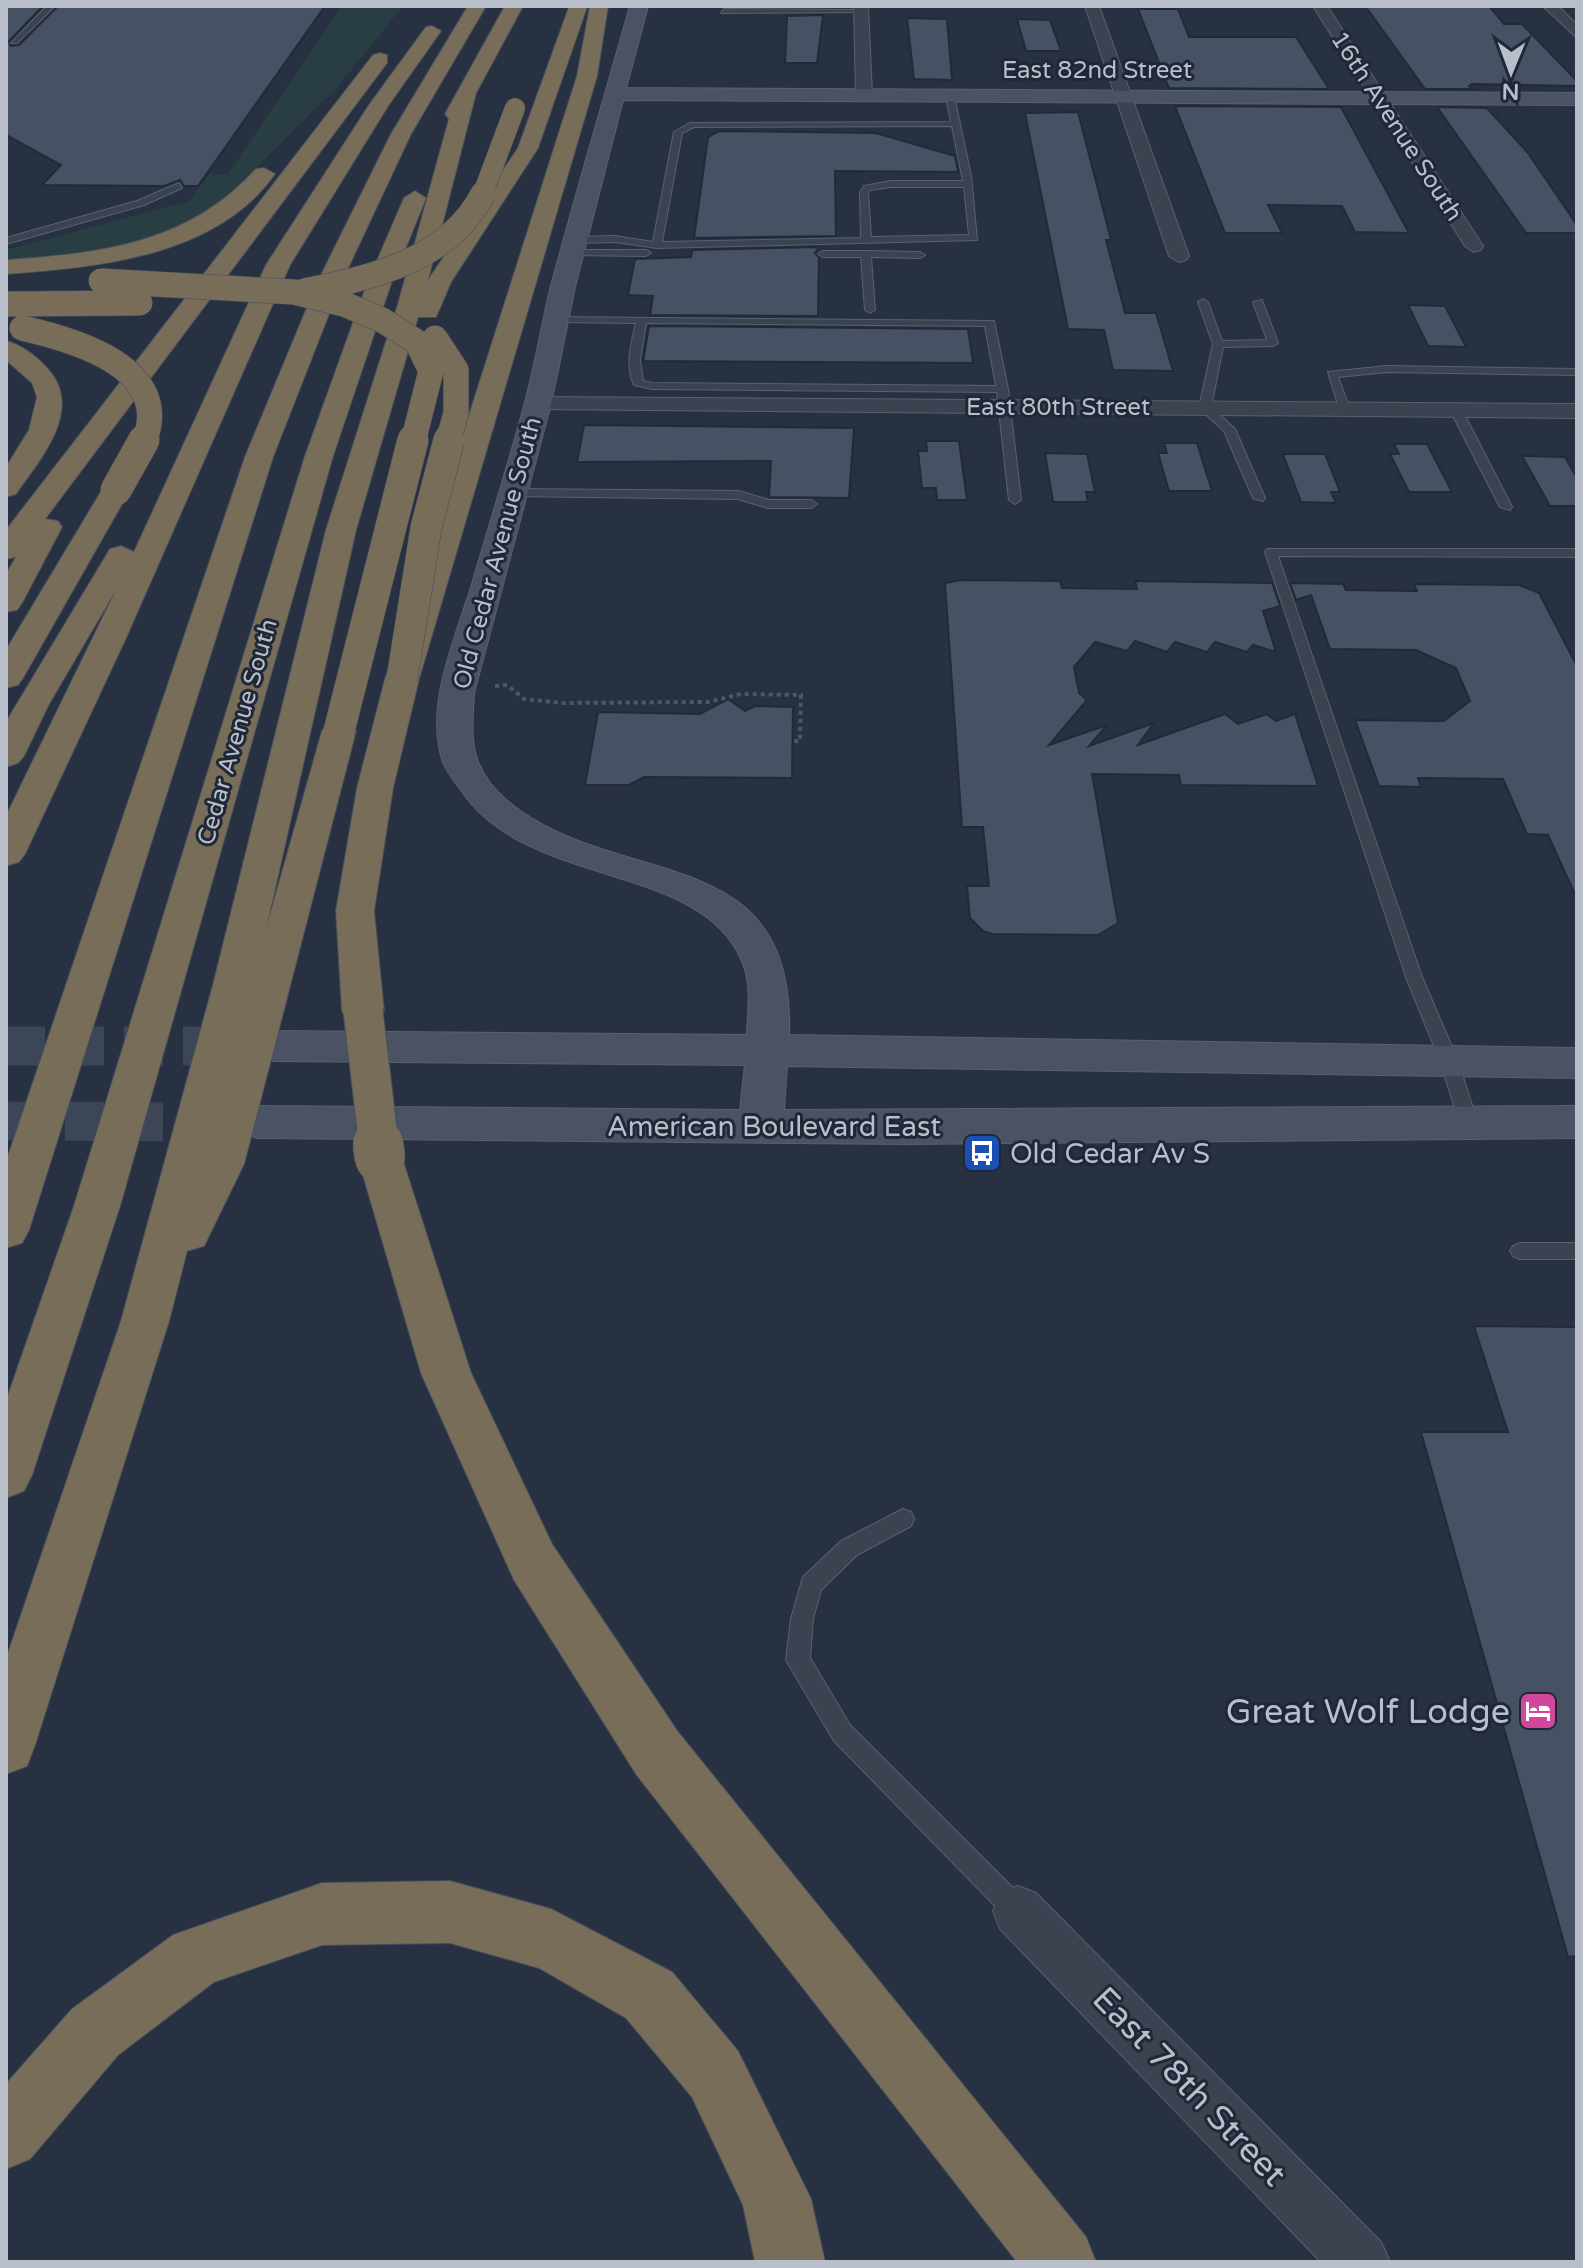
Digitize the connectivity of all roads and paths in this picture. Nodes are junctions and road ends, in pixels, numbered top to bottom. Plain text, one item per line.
1 (51, 6) edge
2 (477, 6) edge
3 (514, 6) edge
4 (578, 6) edge
5 (599, 6) edge
6 (615, 6) edge
7 (639, 6) edge
8 (1092, 6) edge
9 (1320, 6) edge
10 (1550, 6) edge
11 (861, 9) edge
12 (724, 11) dead end
13 (441, 18) dead end
14 (1577, 34) edge
15 (14, 41) dead end
16 (390, 45) dead end
17 (587, 76) junction
18 (468, 87) junction
19 (616, 94) junction
20 (864, 95) junction
21 (950, 96) junction
22 (1124, 96) junction
23 (1379, 97) junction
24 (1577, 99) edge
25 (517, 101) dead end
26 (336, 114) junction
27 (954, 124) junction
28 (968, 184) junction
29 (179, 186) dead end
30 (72, 222) junction
31 (6, 231) edge
32 (866, 240) junction
33 (6, 241) edge
34 (657, 245) junction
35 (574, 246) junction
36 (1474, 246) dead end
37 (866, 254) junction
38 (920, 255) dead end
39 (1179, 256) dead end
40 (6, 267) edge
41 (101, 281) junction
42 (6, 283) edge
43 (1203, 302) dead end
44 (1258, 302) dead end
45 (6, 304) edge
46 (870, 310) junction
47 (985, 311) dead end
48 (557, 314) junction
49 (642, 320) junction
50 (11, 334) edge
51 (1218, 344) junction
52 (145, 364) junction
53 (1577, 372) edge
54 (222, 385) junction
55 (1004, 398) junction
56 (538, 404) junction
57 (1205, 408) junction
58 (1344, 409) junction
59 (1456, 410) junction
60 (1577, 411) edge
61 (6, 488) edge
62 (513, 493) junction
63 (1259, 498) dead end
64 (1015, 500) dead end
65 (811, 504) dead end
66 (1506, 507) dead end
67 (341, 530) junction
68 (6, 550) edge
69 (1577, 553) edge
70 (6, 603) edge
71 (6, 678) edge
72 (402, 679) junction
73 (495, 686) dead end
74 (792, 741) dead end
75 (6, 756) edge
76 (6, 854) edge
77 (274, 1046) tunnel mouth
78 (765, 1050) junction
79 (1449, 1061) junction
80 (1577, 1063) edge
81 (1468, 1121) junction
82 (258, 1122) tunnel mouth
83 (1577, 1122) edge
84 (761, 1126) junction
85 (6, 1230) edge
86 (1520, 1251) dead end
87 (1577, 1251) edge
88 (145, 1321) junction
89 (6, 1475) edge
90 (903, 1519) dead end
91 (6, 1745) edge
92 (1018, 1911) joint
93 (6, 2135) edge
94 (790, 2262) edge
95 (1061, 2262) edge
96 (1361, 2262) edge

1 - 15 lane
2 - 85 highway
3 - 18 highway, Cedar Avenue South
4 - 67 highway
5 - 17 highway
6 - 17 highway
7 - 19 street, Old Cedar Avenue South
8 - 22 street
9 - 23 street, 16th Avenue South
10 - 14 street
11 - 12 lane
11 - 20 street
13 - 54 highway
16 - 26 highway
17 - 72 highway
18 - 67 highway
18 - 89 highway, Cedar Avenue South
19 - 20 street, East 82nd Street
19 - 35 street, Old Cedar Avenue South
20 - 21 street, East 82nd Street
21 - 22 street, East 82nd Street
21 - 27 lane
22 - 23 street, East 82nd Street
22 - 39 street
23 - 24 street, East 82nd Street
23 - 36 street, 16th Avenue South
25 - 45 highway, bridge
26 - 40 highway
26 - 52 highway
27 - 28 lane
27 - 34 lane
28 - 32 lane
28 - 32 lane
29 - 30 lane
30 - 31 lane
30 - 33 lane
32 - 34 lane
34 - 35 lane
35 - 37 lane
35 - 48 street, Old Cedar Avenue South
37 - 38 lane
37 - 46 lane
41 - 42 highway
41 - 72 highway, bridge
41 - 88 highway, bridge
43 - 51 lane
44 - 51 lane
46 - 47 lane
46 - 48 lane
48 - 49 lane
48 - 56 street, Old Cedar Avenue South
49 - 55 lane
49 - 55 lane
50 - 61 highway
50 - 71 highway, bridge
51 - 57 lane
52 - 68 highway
52 - 70 highway
53 - 58 lane
54 - 75 highway
54 - 76 highway
55 - 56 street, East 80th Street
55 - 57 street, East 80th Street
55 - 64 lane
56 - 62 street, Old Cedar Avenue South
57 - 58 street, East 80th Street
57 - 63 lane
58 - 59 street, East 80th Street
59 - 60 street, East 80th Street
59 - 66 lane
62 - 65 lane
62 - 78 street, Old Cedar Avenue South
67 - 88 highway
69 - 79 lane
72 - 95 highway, bridge
73 - 74 path
77 - 78 street
78 - 79 street
78 - 84 street, Old Cedar Avenue South
79 - 80 street
79 - 81 lane
81 - 83 street, American Boulevard East
81 - 84 street, American Boulevard East
82 - 84 street, American Boulevard East
86 - 87 lane
88 - 91 highway
90 - 92 lane
92 - 96 street, East 78th Street
93 - 94 highway

